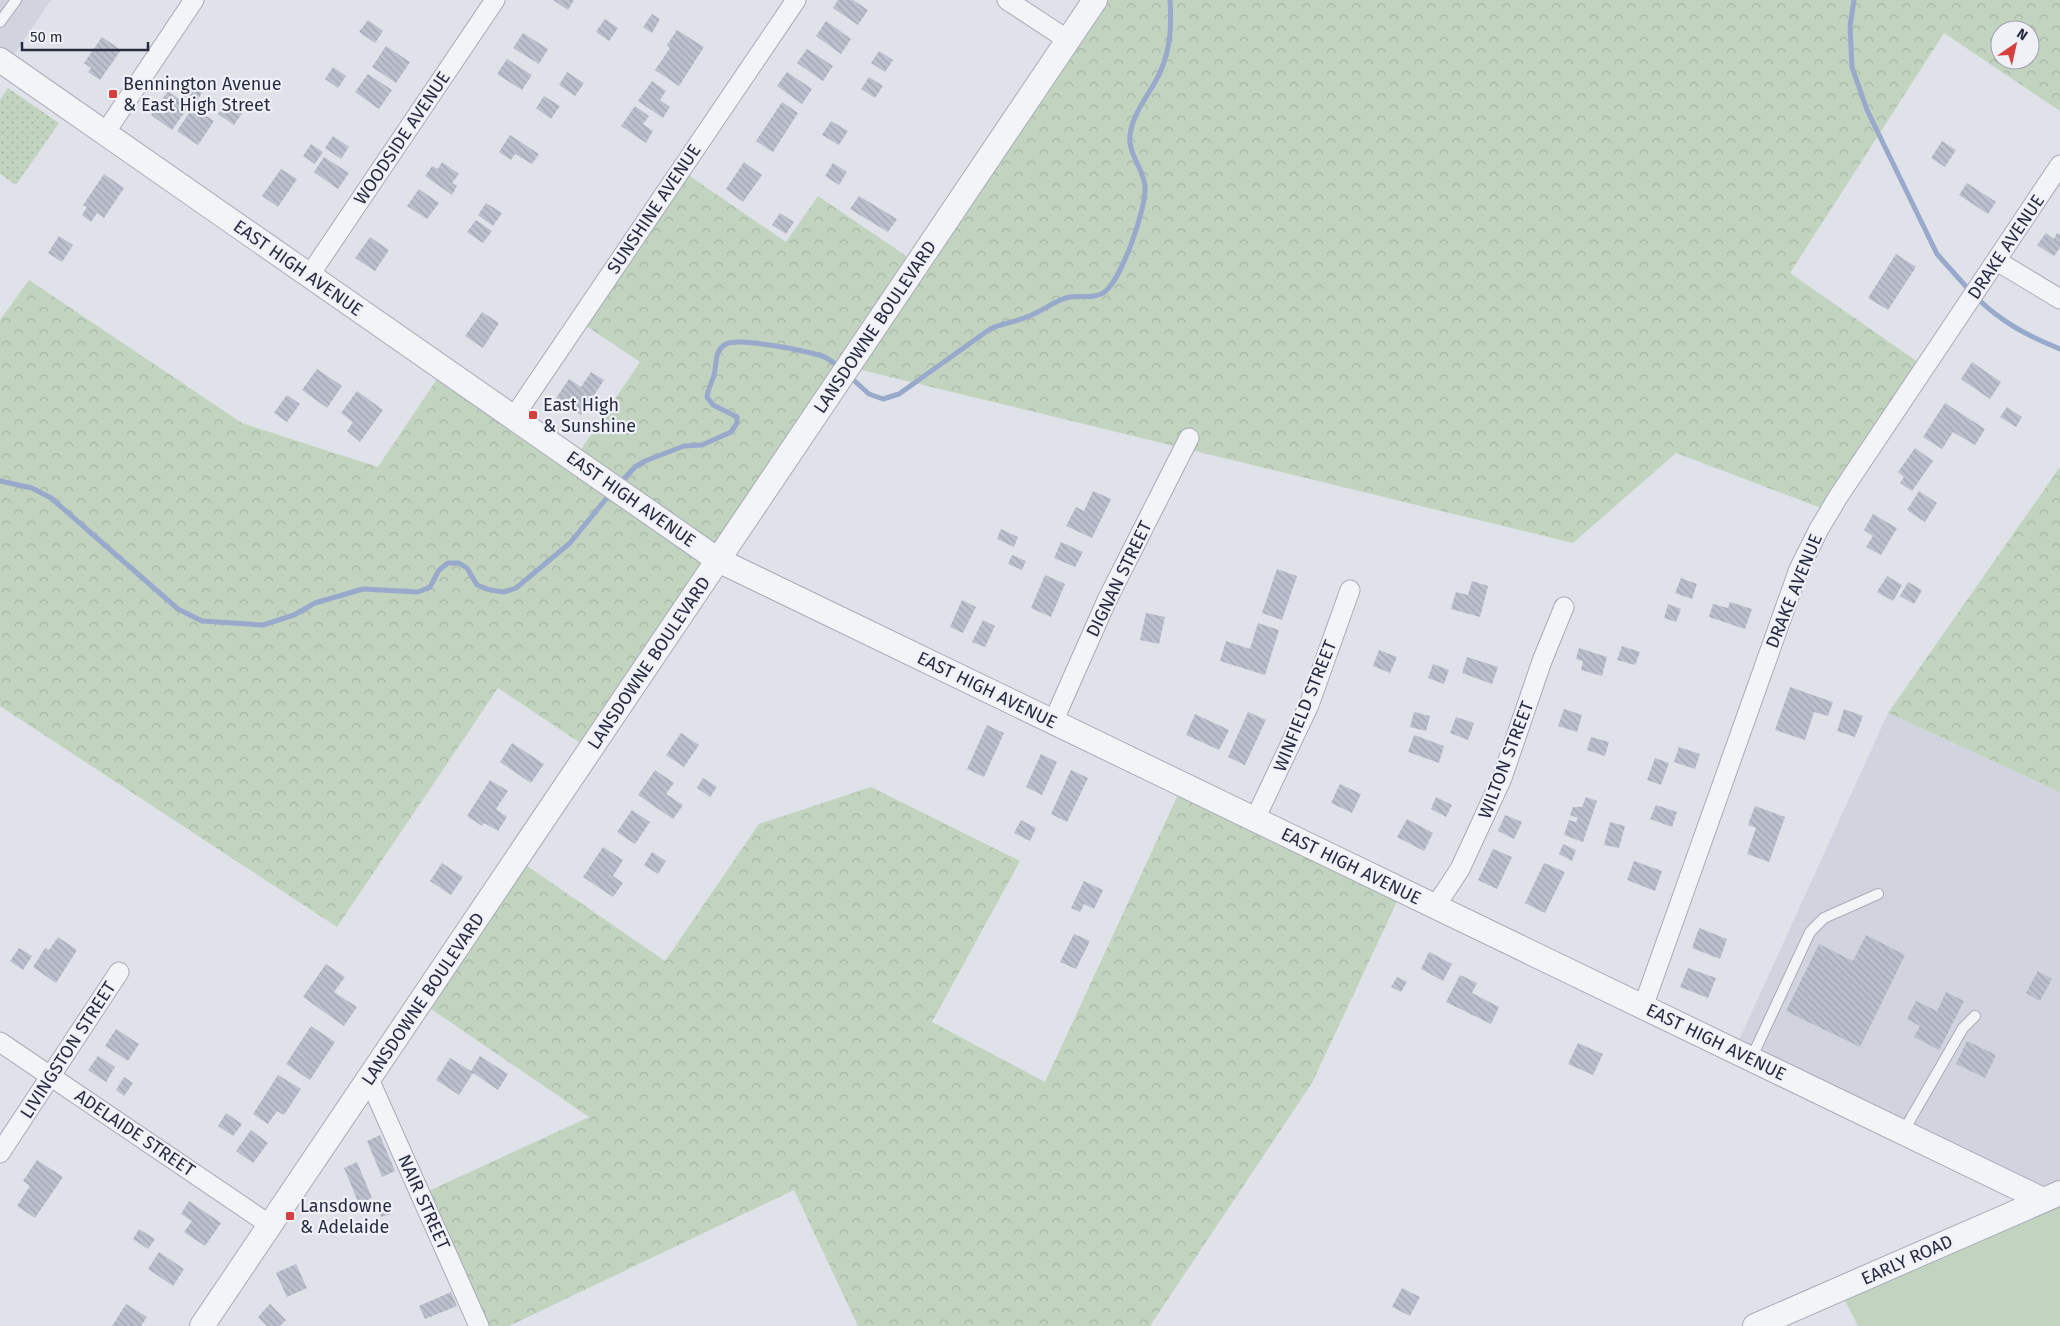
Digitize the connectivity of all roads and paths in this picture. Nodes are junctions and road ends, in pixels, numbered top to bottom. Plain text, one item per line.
1 (16, 0) edge
2 (194, 0) edge
3 (495, 0) edge
4 (796, 0) edge
5 (1007, 0) edge
6 (1095, 0) edge
7 (0, 22) edge
8 (1068, 40) junction
9 (0, 60) edge
10 (104, 133) junction
11 (2060, 165) edge
12 (1994, 266) junction
13 (309, 276) junction
14 (2060, 299) edge
15 (513, 418) junction
16 (1189, 438) dead end
17 (718, 560) junction
18 (1350, 590) dead end
19 (1564, 607) dead end
20 (1053, 722) junction
21 (1255, 819) junction
22 (1878, 894) dead end
23 (1435, 907) junction
24 (119, 972) dead end
25 (1643, 1007) junction
26 (1975, 1016) dead end
27 (0, 1042) edge
28 (1751, 1059) junction
29 (51, 1076) junction
30 (369, 1079) junction
31 (1903, 1132) junction
32 (0, 1153) edge
33 (2052, 1197) edge
34 (270, 1225) junction
35 (202, 1326) edge
36 (479, 1326) edge
37 (1755, 1326) edge

1 - 7 lane
2 - 10 street
3 - 13 street, WOODSIDE AVENUE
4 - 15 street, SUNSHINE AVENUE
5 - 8 street
6 - 8 street, LANSDOWNE BOULEVARD
8 - 17 street, LANSDOWNE BOULEVARD
9 - 10 street, EAST HIGH AVENUE
10 - 13 street, EAST HIGH AVENUE
11 - 12 street, DRAKE AVENUE
12 - 14 street
12 - 25 street, DRAKE AVENUE
13 - 15 street, EAST HIGH AVENUE
15 - 17 street, EAST HIGH AVENUE
16 - 20 street, DIGNAN STREET
17 - 20 street, EAST HIGH AVENUE
17 - 30 street, LANSDOWNE BOULEVARD
18 - 21 street, WINFIELD STREET
19 - 23 street, WILTON STREET
20 - 21 street, EAST HIGH AVENUE
21 - 23 street, EAST HIGH AVENUE
22 - 28 lane
23 - 25 street, EAST HIGH AVENUE
24 - 29 street, LIVINGSTON STREET
25 - 28 street, EAST HIGH AVENUE
26 - 31 lane
27 - 29 street, ADELAIDE STREET
28 - 31 street, EAST HIGH AVENUE
29 - 32 street, LIVINGSTON STREET
29 - 34 street, ADELAIDE STREET
30 - 34 street, LANSDOWNE BOULEVARD
30 - 36 street, NAIR STREET
31 - 33 street, EAST HIGH AVENUE
33 - 37 street, EARLY ROAD
34 - 35 street, LANSDOWNE BOULEVARD

